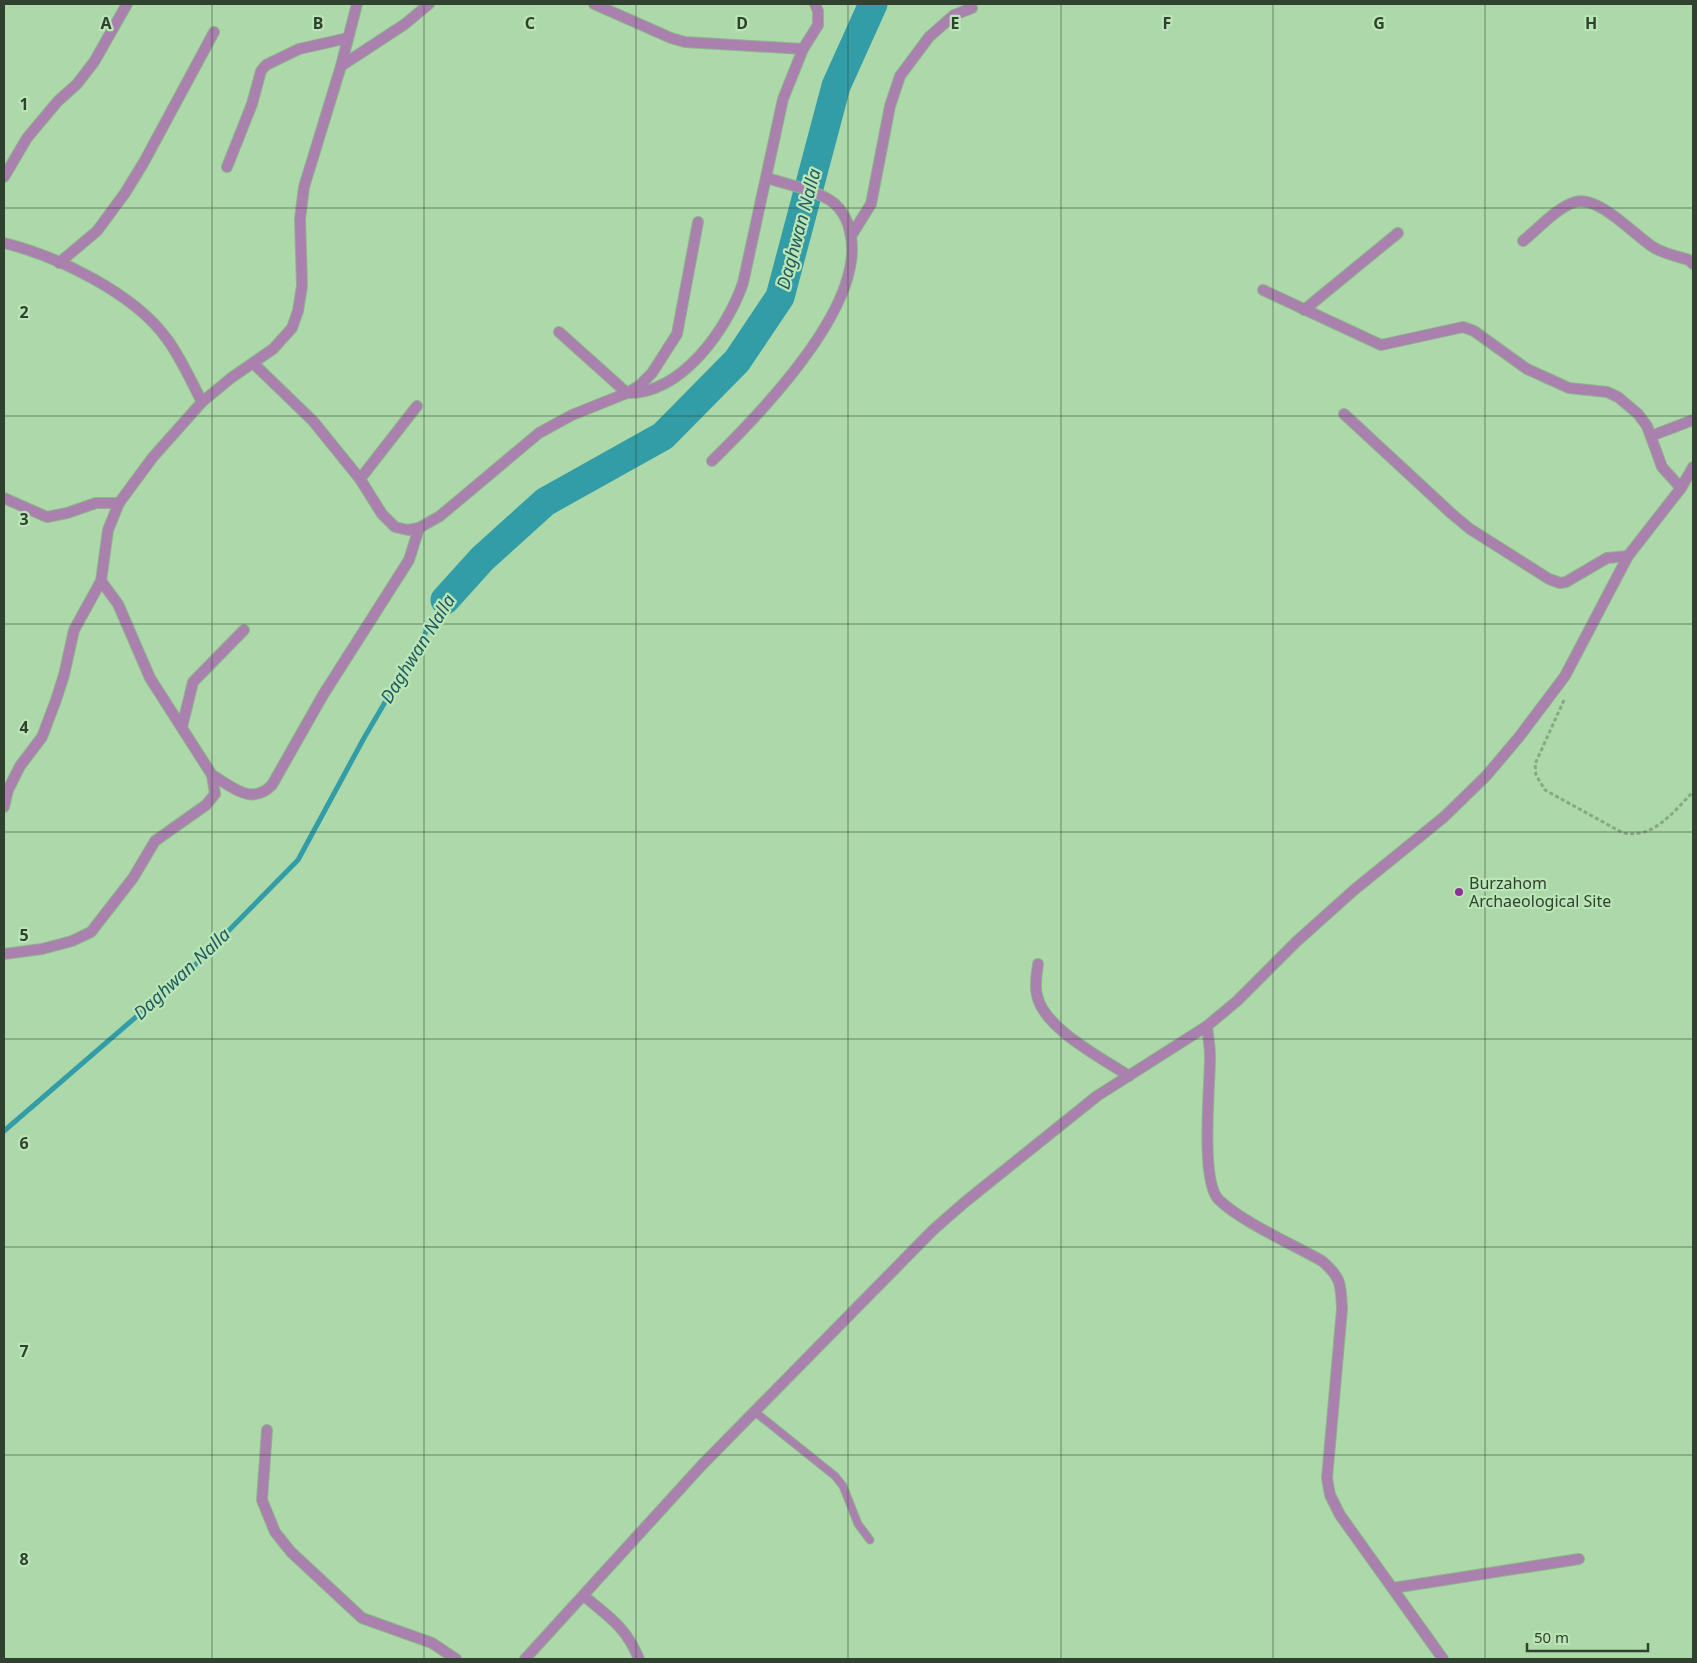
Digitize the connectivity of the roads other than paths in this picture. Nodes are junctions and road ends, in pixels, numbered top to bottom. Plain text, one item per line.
1 (127, 4) edge
2 (357, 4) edge
3 (429, 4) edge
4 (594, 4) edge
5 (815, 4) edge
6 (972, 8) dead end
7 (214, 32) dead end
8 (348, 38) junction
9 (803, 49) junction
10 (342, 66) junction
11 (227, 167) dead end
12 (4, 177) edge
13 (767, 178) junction
14 (698, 222) dead end
15 (1398, 233) dead end
16 (851, 236) junction
17 (1523, 242) dead end
18 (4, 243) edge
19 (59, 263) junction
20 (1693, 264) edge
21 (1263, 290) dead end
22 (1304, 310) junction
23 (559, 332) dead end
24 (253, 363) junction
25 (627, 393) junction
26 (202, 402) junction
27 (417, 406) dead end
28 (1344, 414) dead end
29 (1693, 420) edge
30 (1651, 436) junction
31 (712, 461) dead end
32 (1693, 468) edge
33 (360, 479) junction
34 (1680, 488) junction
35 (4, 498) edge
36 (119, 503) junction
37 (419, 528) junction
38 (1628, 556) junction
39 (101, 581) junction
40 (244, 630) dead end
41 (182, 727) junction
42 (212, 775) junction
43 (4, 807) edge
44 (4, 954) edge
45 (1038, 964) dead end
46 (1207, 1026) junction
47 (1128, 1076) junction
48 (754, 1412) junction
49 (268, 1430) dead end
50 (870, 1540) dead end
51 (1579, 1559) dead end
52 (1393, 1588) junction
53 (584, 1596) junction
54 (456, 1659) edge
55 (525, 1659) edge
56 (639, 1659) edge
57 (1443, 1659) edge

1 - 12 street
2 - 8 street
3 - 10 street
4 - 9 street
5 - 9 street
6 - 16 street
7 - 19 street
8 - 10 street
8 - 11 street
9 - 13 street
10 - 24 street
13 - 16 street
13 - 25 street
14 - 25 street
15 - 22 street
16 - 31 street
17 - 20 street
18 - 19 street
19 - 26 street
21 - 22 street
22 - 30 street
23 - 25 street
24 - 26 street
24 - 33 street
25 - 37 street
26 - 36 street
27 - 33 street
28 - 38 street
29 - 30 street
30 - 34 street
32 - 34 street
33 - 37 street
34 - 38 street
35 - 36 street
36 - 39 street
37 - 42 street
38 - 46 street
39 - 41 street
39 - 43 street
40 - 41 street
41 - 42 street
42 - 44 street
45 - 47 street
46 - 47 street
46 - 52 street
47 - 48 street
48 - 50 lane
48 - 53 street
49 - 54 street
51 - 52 street
52 - 57 street
53 - 55 street
53 - 56 street

